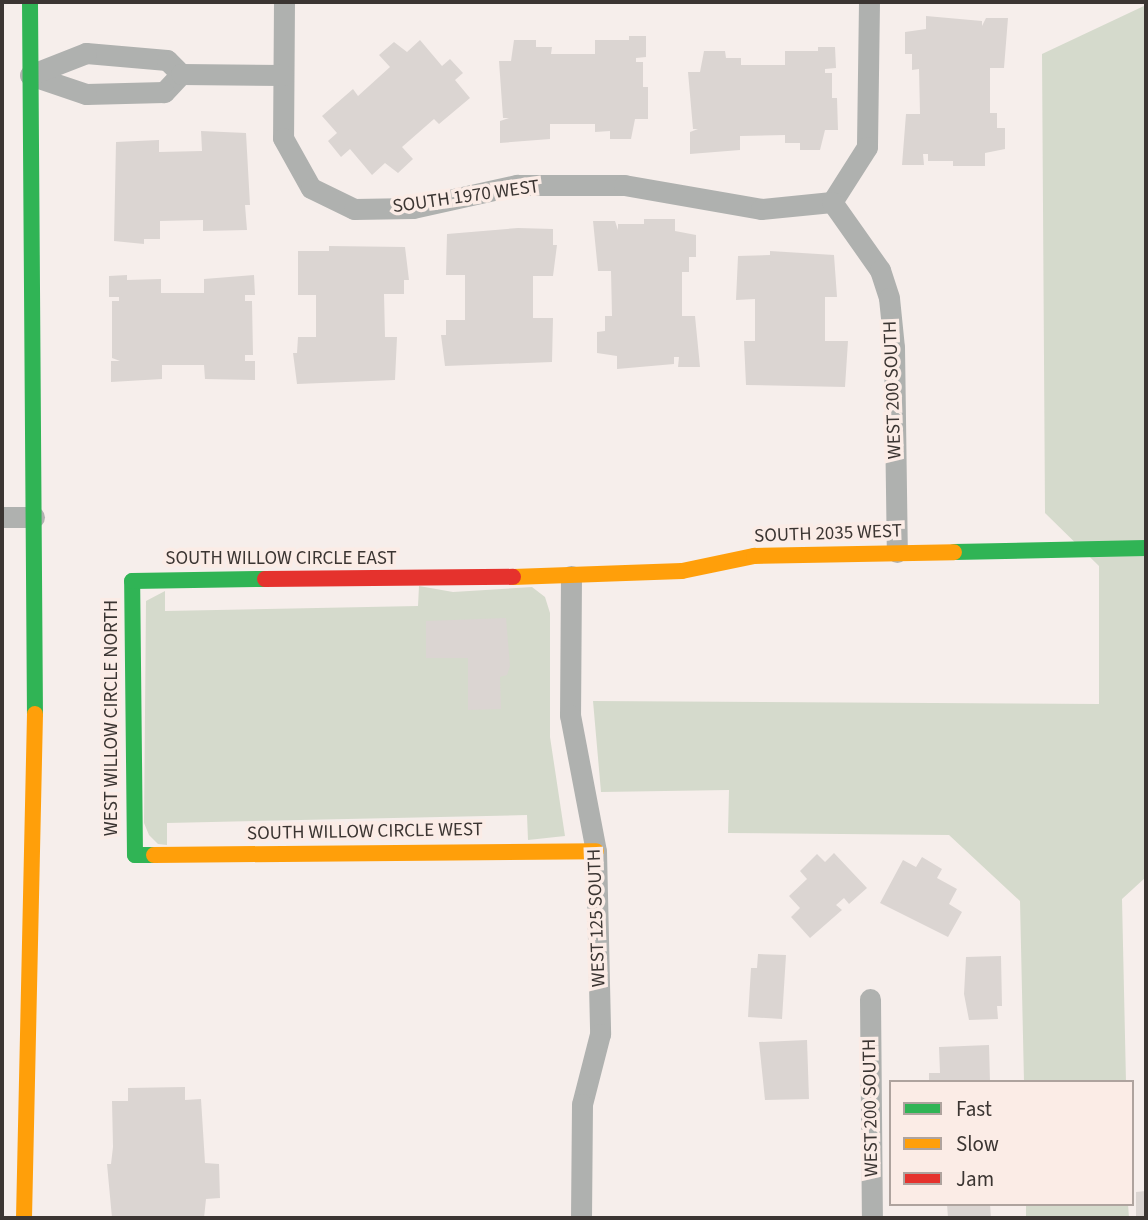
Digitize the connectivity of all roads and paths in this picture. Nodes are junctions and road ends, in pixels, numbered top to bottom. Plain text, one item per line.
1 (30, 2) edge
2 (284, 2) edge
3 (869, 2) edge
4 (181, 74) junction
5 (30, 75) junction
6 (283, 75) junction
7 (832, 202) junction
8 (2, 517) edge
9 (34, 517) junction
10 (1146, 548) edge
11 (897, 552) junction
12 (571, 576) junction
13 (429, 579) joint
14 (132, 581) joint
15 (596, 851) junction
16 (135, 855) joint
17 (870, 999) dead end
18 (24, 1218) edge
19 (581, 1218) edge
20 (872, 1218) edge

1 - 5 street
2 - 6 street
3 - 7 street
4 - 5 street
4 - 5 street
4 - 6 street
5 - 9 street
6 - 7 street, SOUTH 1970 WEST
7 - 11 street, WEST 200 SOUTH
8 - 9 street
9 - 18 street
10 - 11 street, SOUTH 2035 WEST
11 - 12 street, SOUTH 2035 WEST
12 - 13 street, SOUTH 2035 WEST
12 - 15 street, WEST 125 SOUTH
13 - 14 street, SOUTH WILLOW CIRCLE EAST
14 - 16 street, WEST WILLOW CIRCLE NORTH
15 - 16 street, SOUTH WILLOW CIRCLE WEST
15 - 19 street, WEST 125 SOUTH
17 - 20 street, WEST 200 SOUTH

